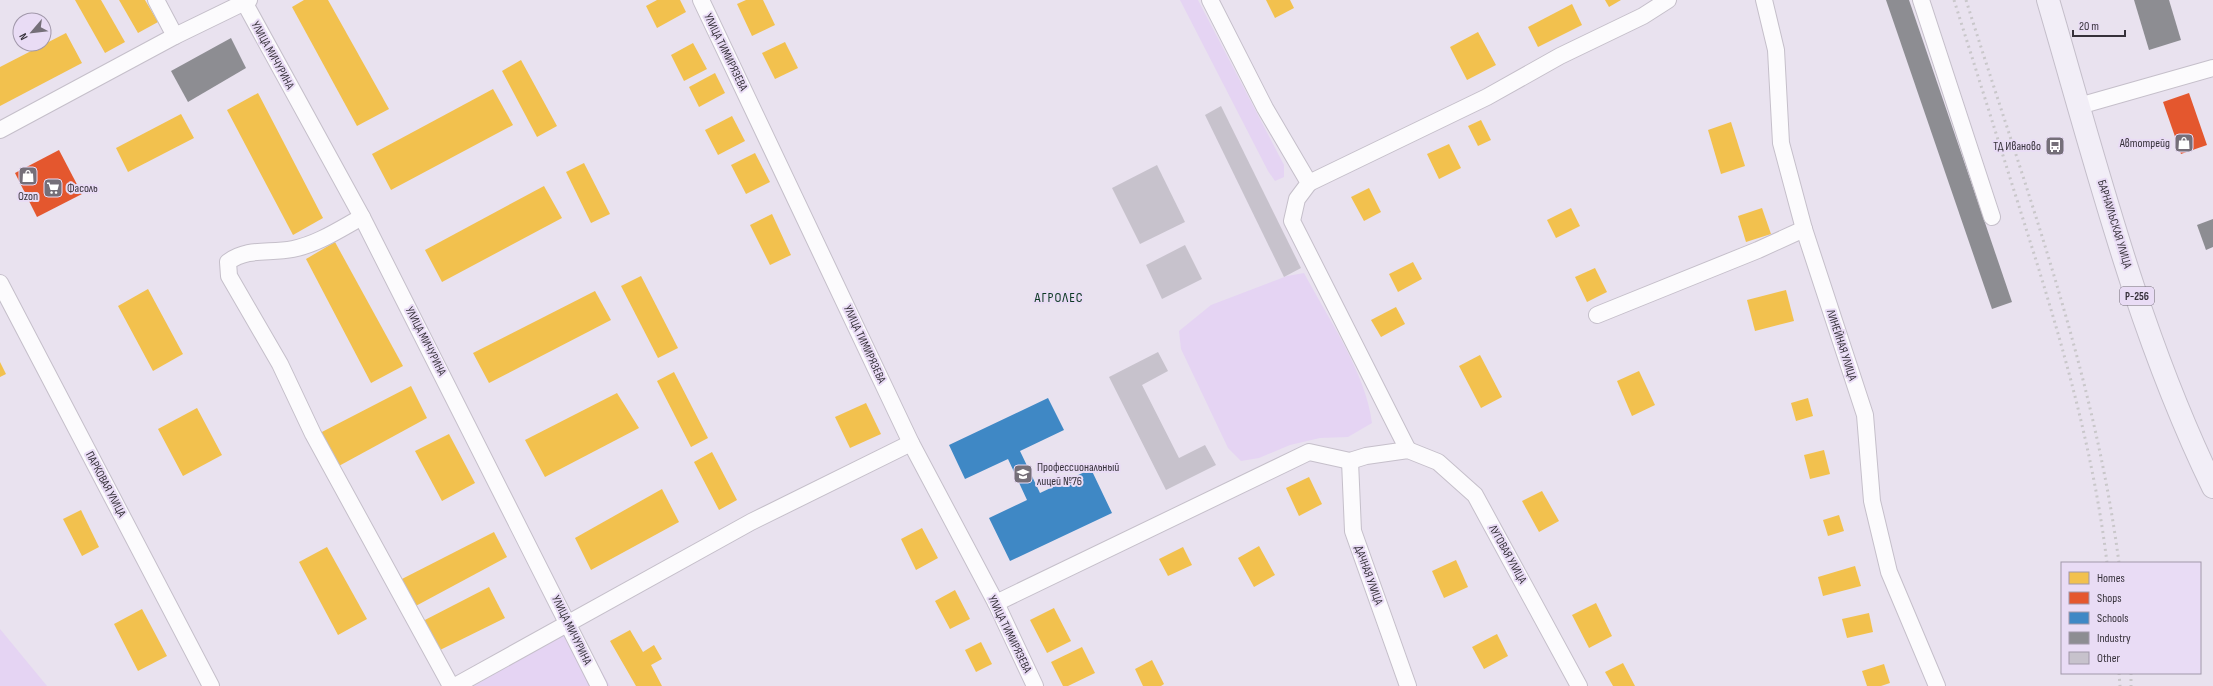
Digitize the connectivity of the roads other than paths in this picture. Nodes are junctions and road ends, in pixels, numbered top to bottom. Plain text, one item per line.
1 (156, 0) edge
2 (701, 0) edge
3 (1210, 0) edge
4 (1668, 0) edge
5 (1764, 0) edge
6 (1921, 0) edge
7 (2048, 0) edge
8 (246, 1) edge
9 (175, 36) junction
10 (2213, 68) edge
11 (2079, 106) junction
12 (0, 130) edge
13 (1309, 183) junction
14 (362, 217) junction
15 (1992, 217) dead end
16 (1804, 229) junction
17 (0, 283) edge
18 (1597, 315) dead end
19 (910, 442) junction
20 (1408, 450) junction
21 (1350, 461) junction
22 (2212, 482) edge
23 (996, 603) junction
24 (568, 622) junction
25 (211, 686) edge
26 (451, 686) edge
27 (455, 686) edge
28 (599, 686) edge
29 (1035, 686) edge
30 (1408, 686) edge
31 (1579, 686) edge
32 (1937, 686) edge

1 - 9 street
2 - 19 street, УЛИЦА ТИМИРЯЗЕВА
3 - 13 street
4 - 13 street
5 - 16 street, ЛИНЕЙНАЯ УЛИЦА
6 - 15 street
7 - 11 highway, БАРНАУЛЬСКАЯ УЛИЦА / Р-256
8 - 9 street
8 - 14 street, УЛИЦА МИЧУРИНА
9 - 12 street
10 - 11 street
11 - 22 highway, БАРНАУЛЬСКАЯ УЛИЦА / Р-256
13 - 20 street
14 - 24 street, УЛИЦА МИЧУРИНА
14 - 26 street
16 - 18 street
16 - 32 street, ЛИНЕЙНАЯ УЛИЦА
17 - 25 street, ПАРКОВАЯ УЛИЦА
19 - 23 street, УЛИЦА ТИМИРЯЗЕВА
19 - 24 street
20 - 21 street
20 - 31 street, ЛУГОВАЯ УЛИЦА
21 - 23 street
21 - 30 street, ДАЧНАЯ УЛИЦА
23 - 29 street, УЛИЦА ТИМИРЯЗЕВА
24 - 27 street
24 - 28 street, УЛИЦА МИЧУРИНА

